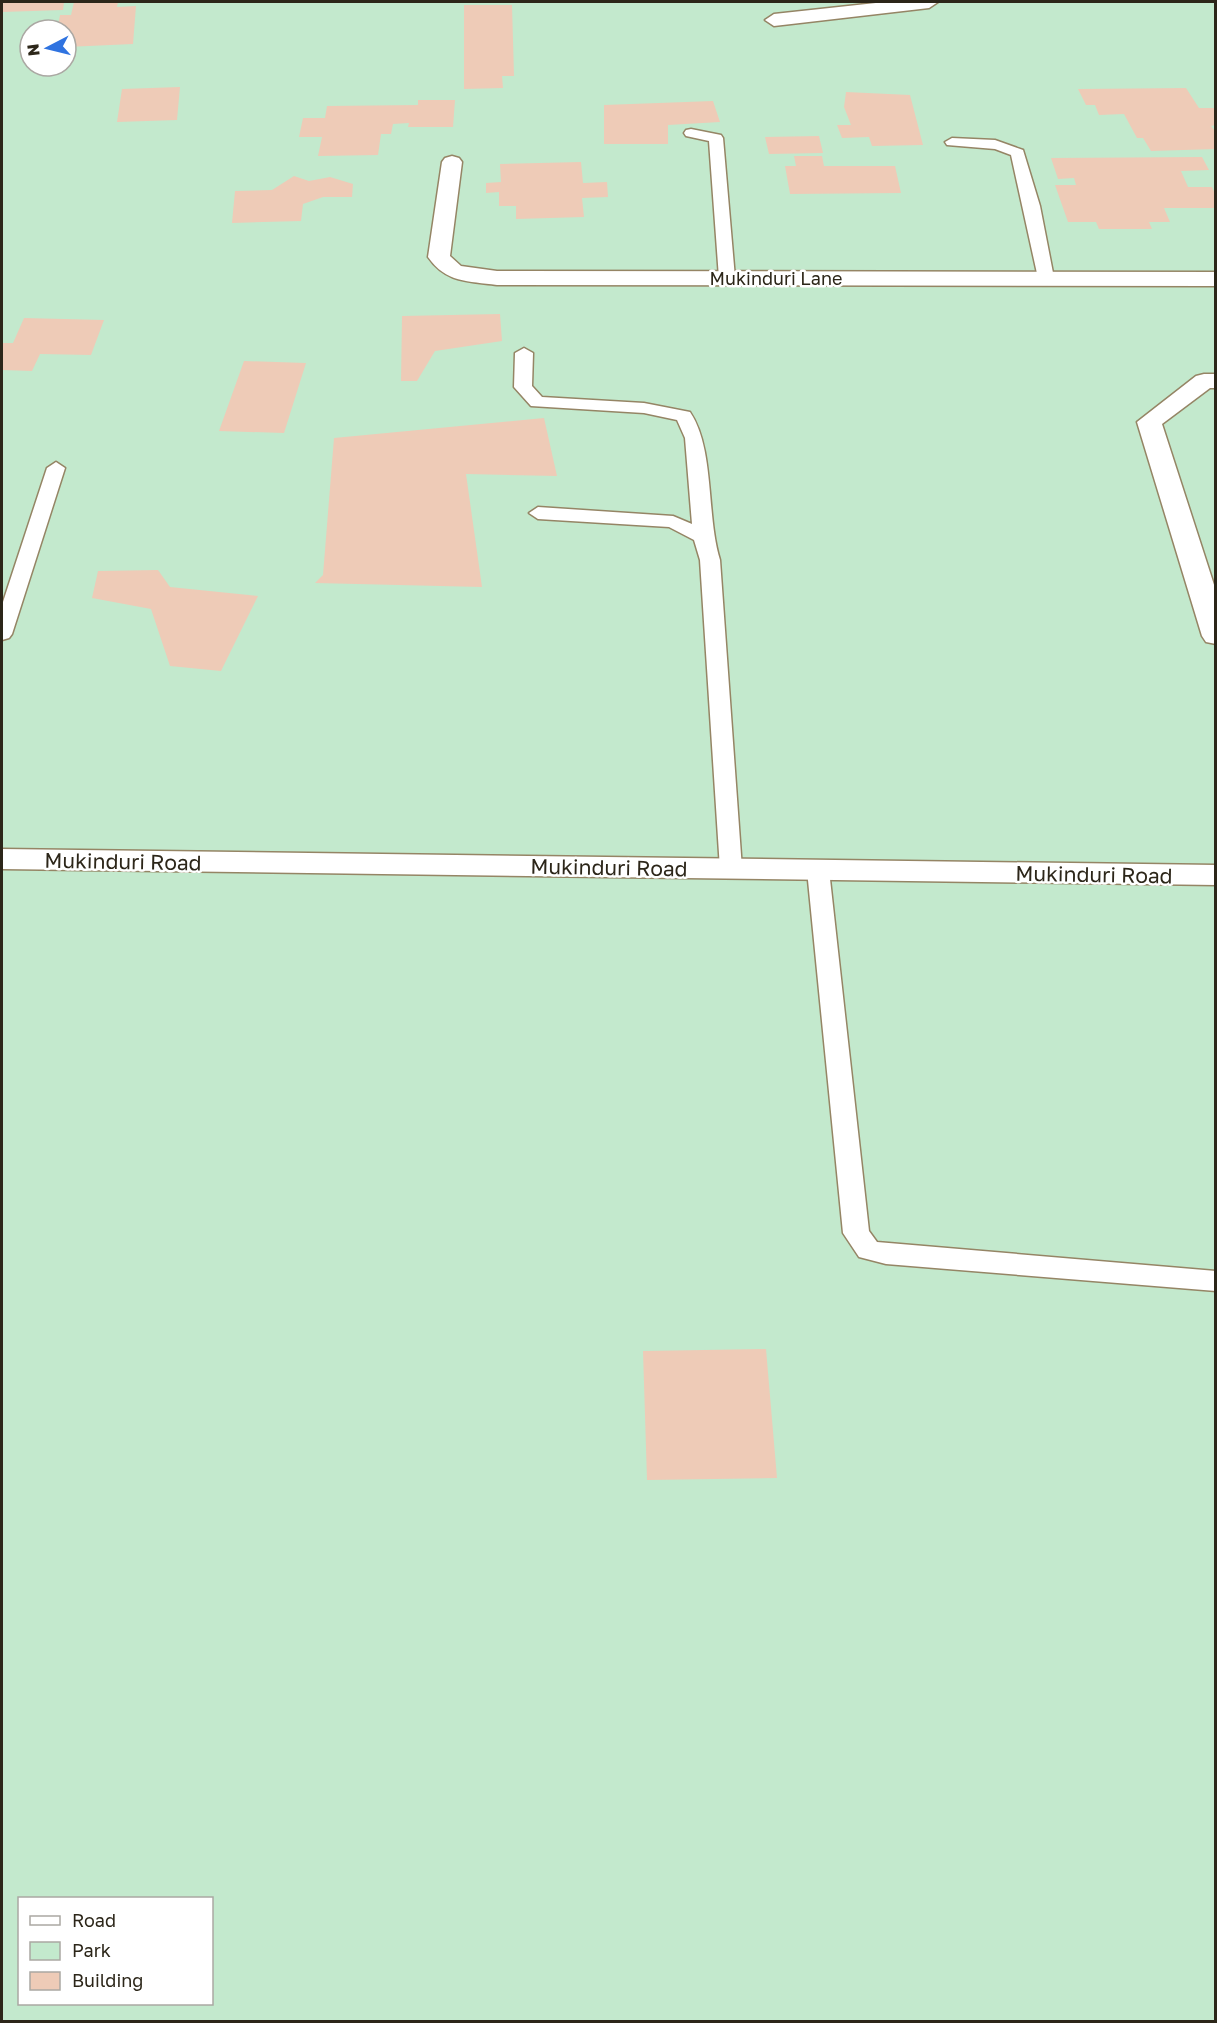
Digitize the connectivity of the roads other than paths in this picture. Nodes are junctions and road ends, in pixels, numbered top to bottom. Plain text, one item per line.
1 (929, 2) edge
2 (774, 20) dead end
3 (691, 133) dead end
4 (952, 142) dead end
5 (452, 162) dead end
6 (726, 278) junction
7 (1046, 278) junction
8 (1215, 279) edge
9 (524, 353) dead end
10 (1215, 381) edge
11 (56, 468) dead end
12 (538, 513) dead end
13 (703, 537) junction
14 (2, 634) edge
15 (1215, 636) edge
16 (2, 859) edge
17 (730, 869) junction
18 (818, 870) junction
19 (1215, 875) edge
20 (1215, 1281) edge

1 - 2 street
3 - 6 lane
4 - 7 lane
5 - 6 street, Mukinduri Lane
6 - 7 street, Mukinduri Lane
7 - 8 street, Mukinduri Lane
9 - 13 lane
10 - 15 street
11 - 14 lane
12 - 13 lane
13 - 17 lane
16 - 17 street, Mukinduri Road
17 - 18 street, Mukinduri Road
18 - 19 street, Mukinduri Road
18 - 20 lane

